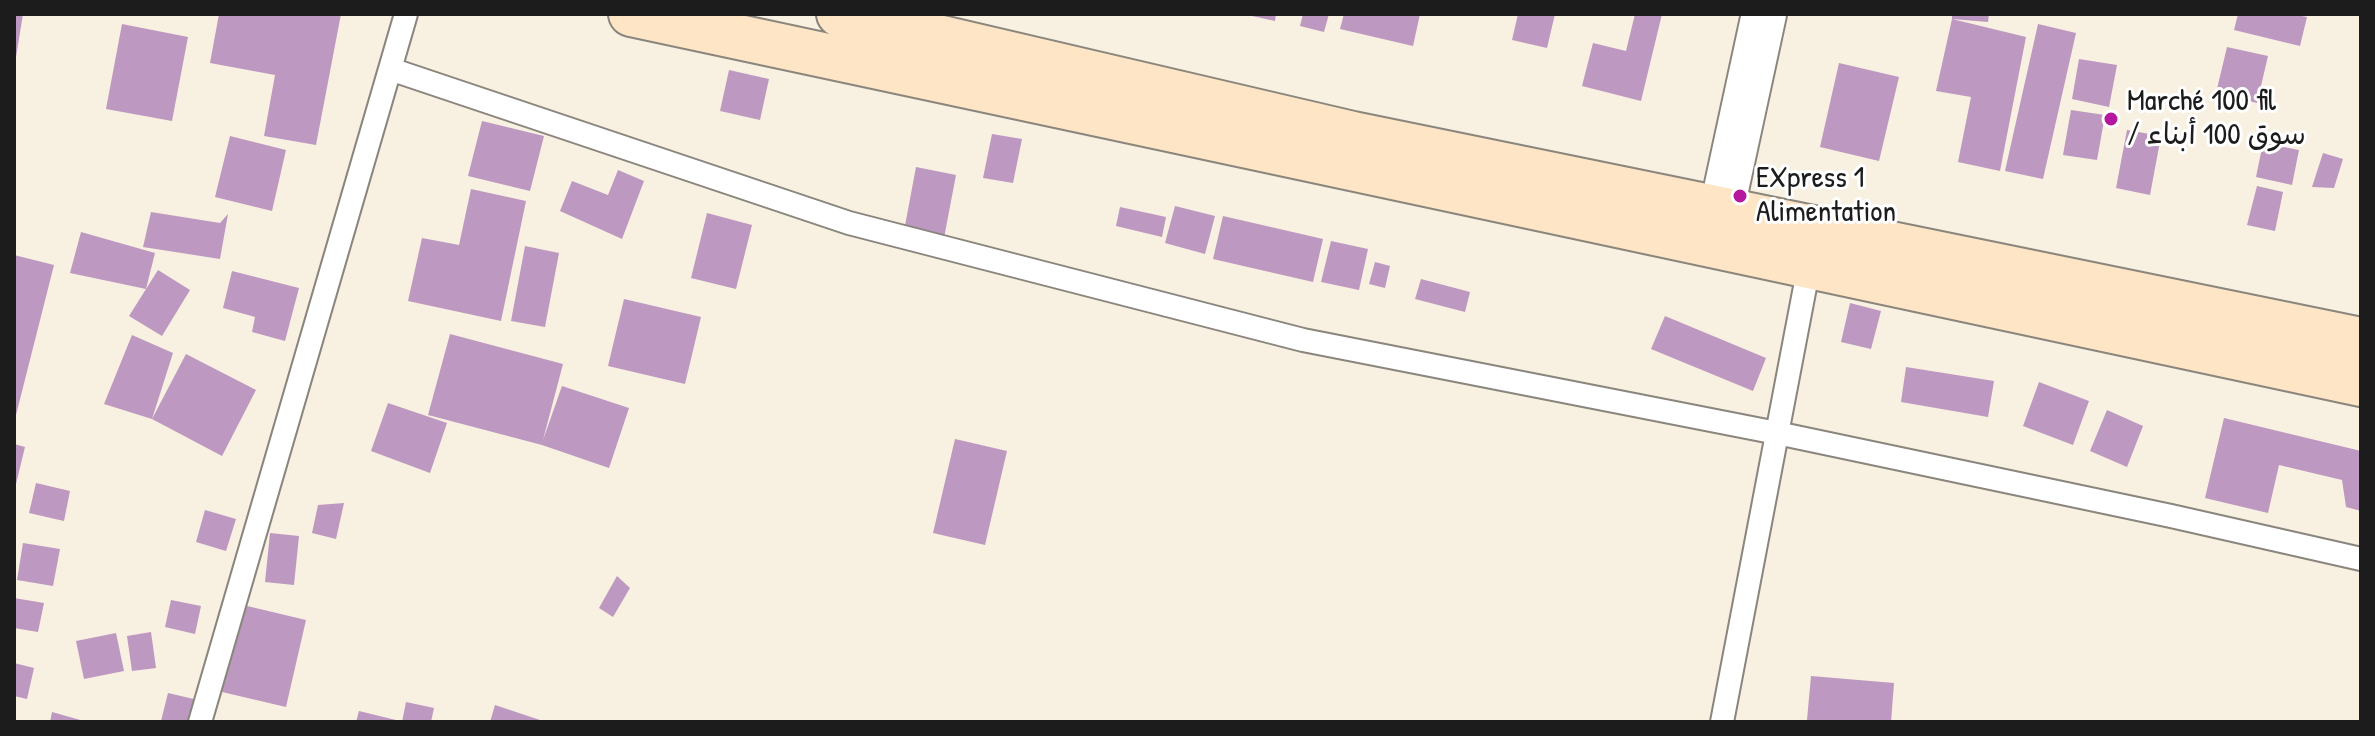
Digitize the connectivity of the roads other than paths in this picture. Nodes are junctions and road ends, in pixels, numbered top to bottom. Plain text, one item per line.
1 (406, 14) edge
2 (631, 14) edge
3 (839, 14) edge
4 (1764, 14) edge
5 (390, 69) junction
6 (1722, 208) junction
7 (1809, 266) junction
8 (2361, 340) edge
9 (2361, 384) edge
10 (1777, 433) junction
11 (2361, 559) edge
12 (200, 722) edge
13 (1722, 722) edge

1 - 5 lane
2 - 7 street
3 - 6 street
4 - 6 street
5 - 10 lane
5 - 12 lane
6 - 8 street
7 - 9 street
7 - 10 lane
10 - 11 lane
10 - 13 lane

